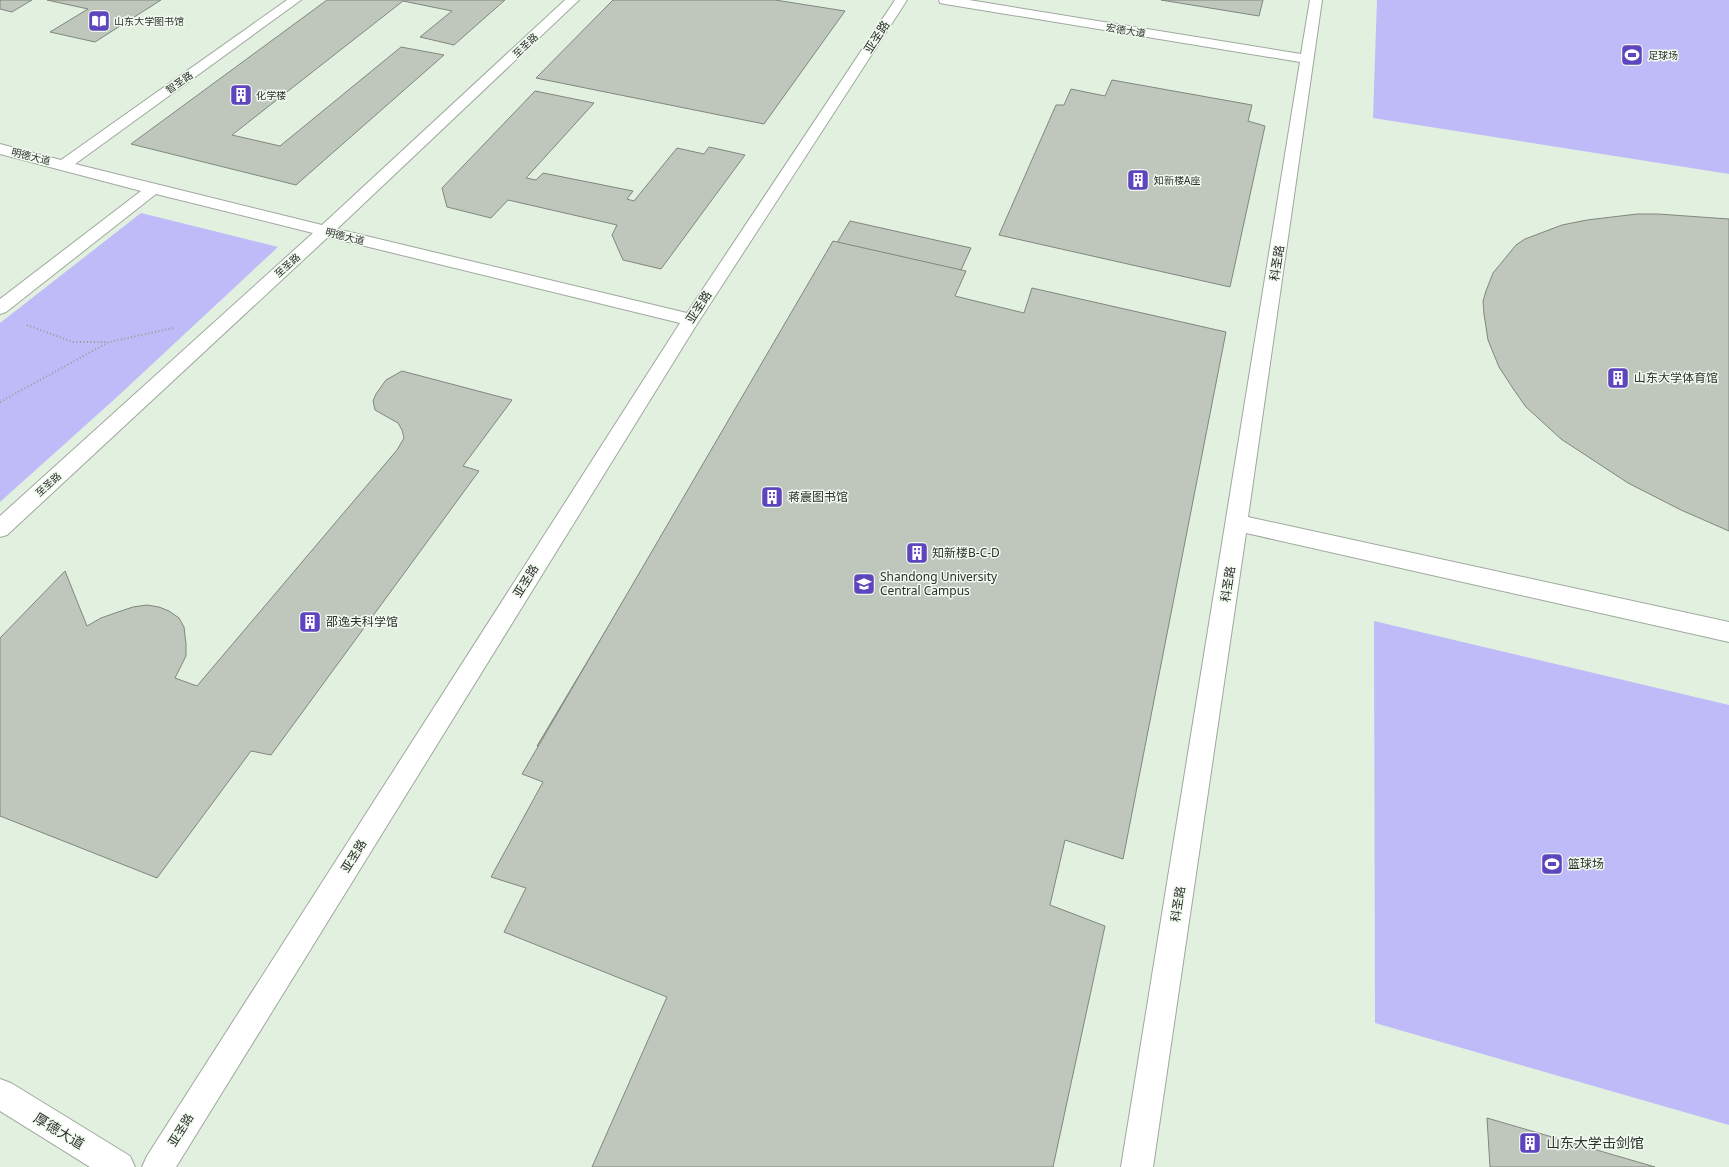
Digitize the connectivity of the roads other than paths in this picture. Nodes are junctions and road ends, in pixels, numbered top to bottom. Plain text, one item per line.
1 (295, 0) edge
2 (573, 0) edge
3 (901, 0) edge
4 (945, 0) edge
5 (1316, 0) edge
6 (1307, 59) junction
7 (0, 149) edge
8 (64, 165) junction
9 (153, 189) junction
10 (325, 231) junction
11 (0, 308) edge
12 (691, 320) junction
13 (1238, 523) junction
14 (0, 529) edge
15 (1729, 632) edge
16 (0, 1094) edge
17 (118, 1167) edge
18 (158, 1167) edge
19 (1137, 1167) edge

1 - 8 lane, 智圣路
2 - 10 lane, 至圣路
3 - 12 lane, 亚圣路
4 - 6 lane, 宏德大道
5 - 6 lane, 科圣路
6 - 13 lane, 科圣路
7 - 8 lane, 明德大道
8 - 9 lane, 明德大道
9 - 10 lane, 明德大道
9 - 11 lane
10 - 12 lane, 明德大道
10 - 14 lane, 至圣路
12 - 18 lane, 亚圣路
13 - 15 lane
13 - 19 lane, 科圣路
16 - 17 lane, 厚德大道

